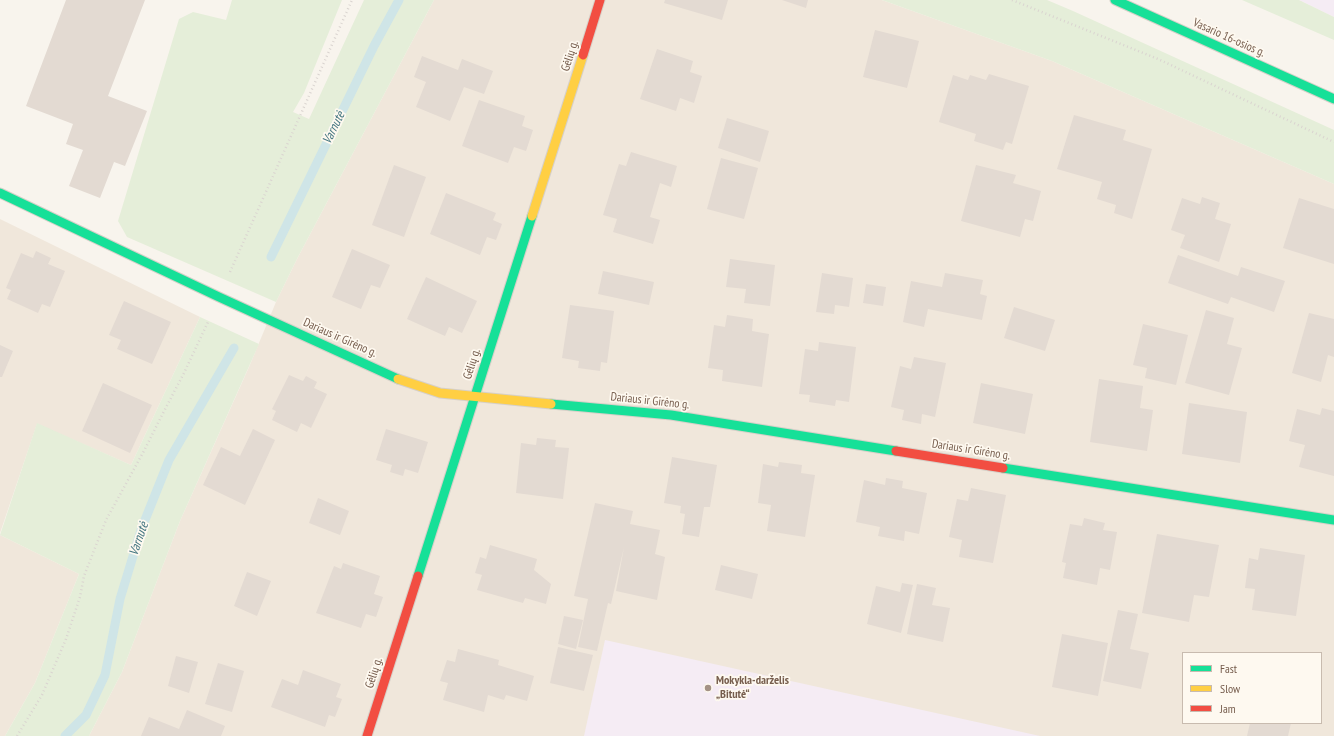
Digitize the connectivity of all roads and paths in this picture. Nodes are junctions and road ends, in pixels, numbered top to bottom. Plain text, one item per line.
1 (352, 0) edge
2 (600, 0) edge
3 (1012, 0) edge
4 (1115, 0) edge
5 (1334, 99) edge
6 (1334, 142) edge
7 (0, 193) edge
8 (219, 297) junction
9 (475, 396) junction
10 (1334, 520) edge
11 (17, 736) edge
12 (366, 736) edge

1 - 8 path
2 - 9 street, Gėlių g.
3 - 6 path
4 - 5 street, Vasario 16-osios g.
7 - 8 street, Dariaus ir Girėno g.
8 - 9 street, Dariaus ir Girėno g.
8 - 11 path
9 - 10 street, Dariaus ir Girėno g.
9 - 12 street, Gėlių g.

